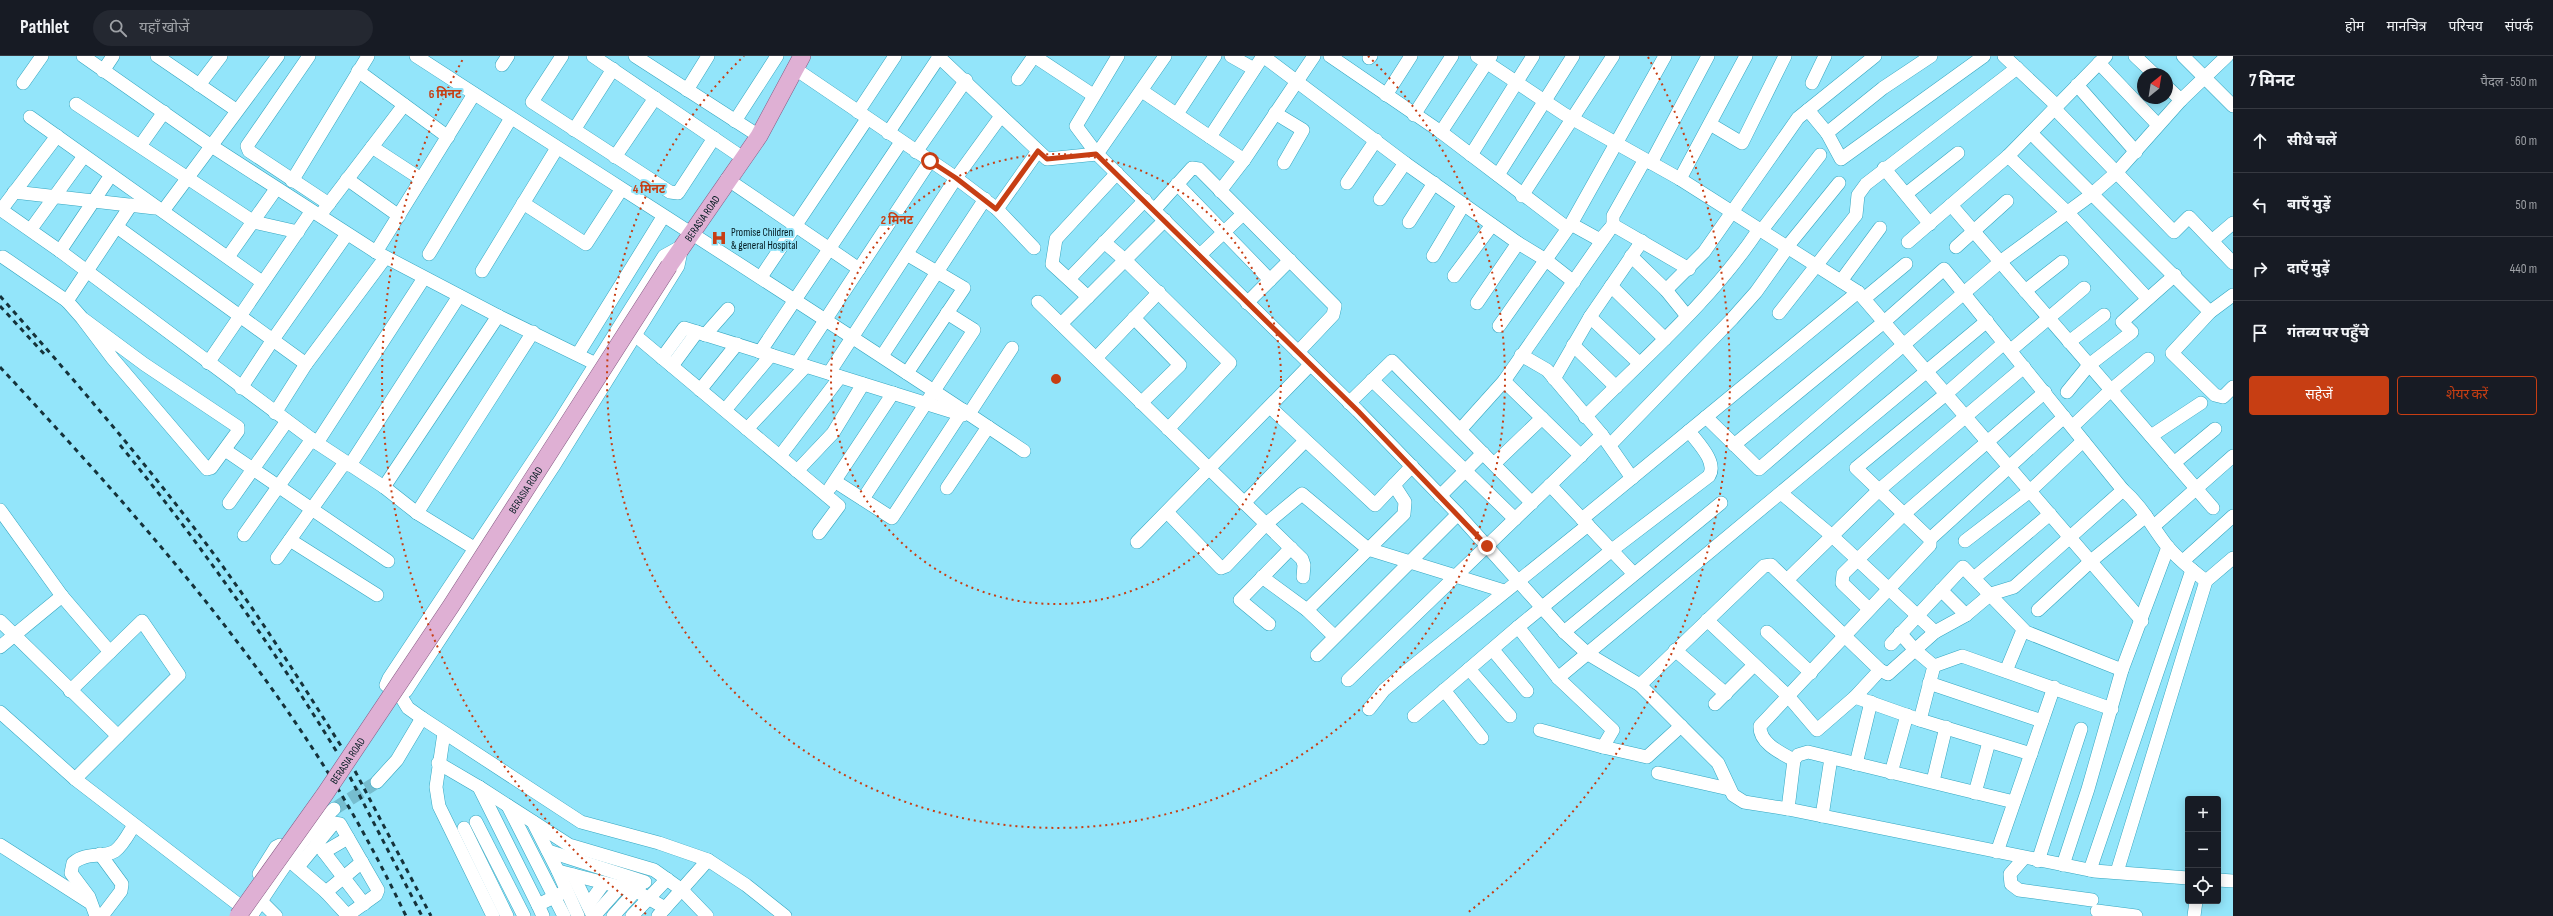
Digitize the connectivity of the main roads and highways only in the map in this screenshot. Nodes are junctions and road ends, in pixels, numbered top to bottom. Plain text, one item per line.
1 (798, 62) edge
2 (237, 912) edge

1 - 2 main road, BERASIA ROAD, bridge

